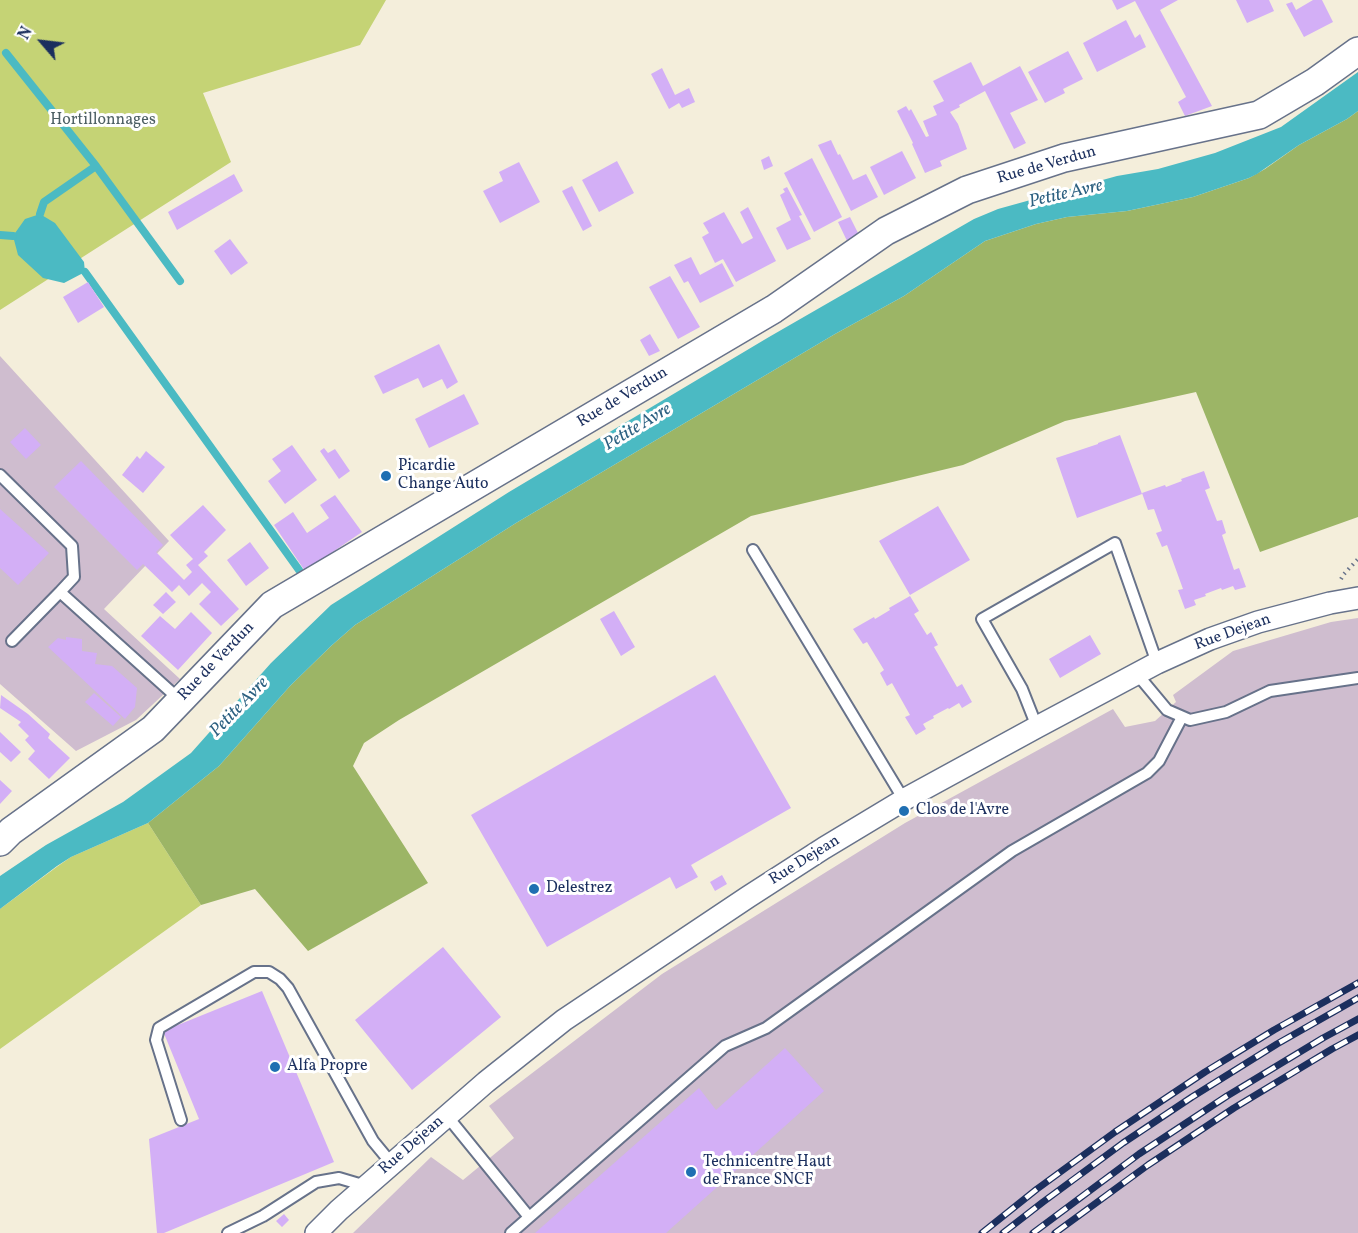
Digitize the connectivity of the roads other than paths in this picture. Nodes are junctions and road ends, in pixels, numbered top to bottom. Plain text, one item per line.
1 (1358, 51) edge
2 (0, 476) edge
3 (753, 550) dead end
4 (60, 592) junction
5 (1358, 598) edge
6 (12, 641) dead end
7 (1157, 663) junction
8 (1137, 674) junction
9 (1358, 678) edge
10 (181, 700) junction
11 (1182, 717) junction
12 (1037, 727) junction
13 (904, 800) junction
14 (0, 842) edge
15 (447, 1116) junction
16 (181, 1120) dead end
17 (392, 1164) junction
18 (366, 1186) junction
19 (529, 1217) junction
20 (228, 1233) edge
21 (316, 1233) edge
22 (511, 1233) edge

1 - 10 street, Rue de Verdun
2 - 4 lane
3 - 13 lane
4 - 6 lane
4 - 10 lane
5 - 7 street, Rue Dejean
7 - 8 street, Rue Dejean
7 - 12 lane
8 - 11 lane
8 - 12 street, Rue Dejean
9 - 11 lane
10 - 14 street, Rue de Verdun
11 - 19 lane
12 - 13 street, Rue Dejean
13 - 15 street, Rue Dejean
15 - 17 street, Rue Dejean
15 - 19 lane
16 - 17 lane
17 - 18 street, Rue Dejean
18 - 20 lane
18 - 21 street, Rue Dejean
19 - 22 lane

